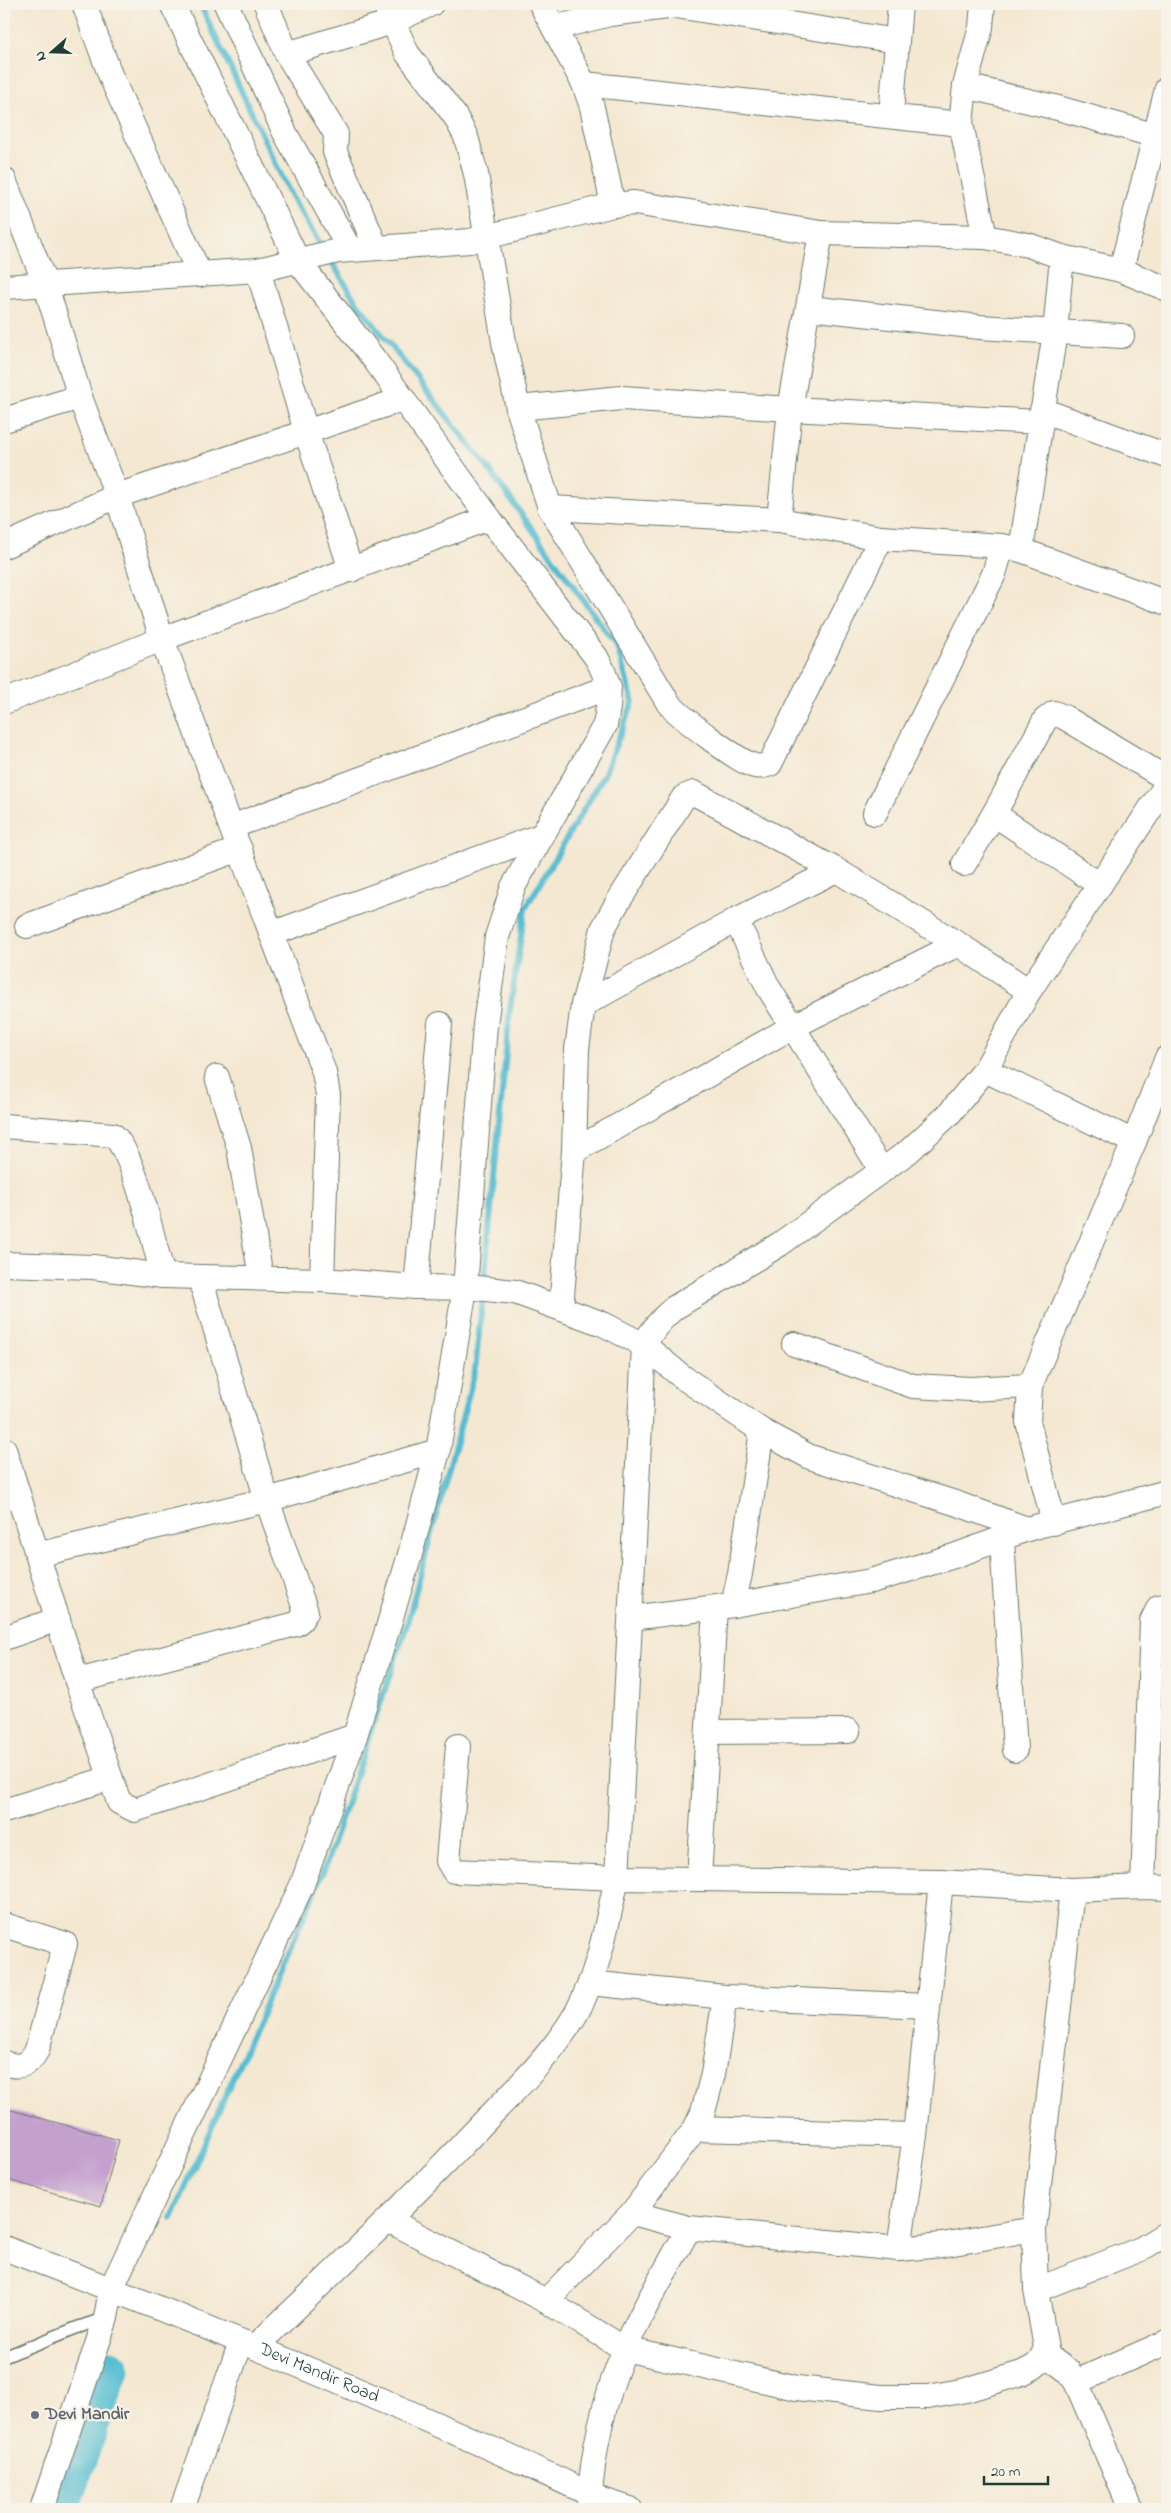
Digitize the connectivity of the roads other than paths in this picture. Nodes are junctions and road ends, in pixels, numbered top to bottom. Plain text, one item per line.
1 (84, 4) edge
2 (172, 4) edge
3 (226, 4) edge
4 (266, 4) edge
5 (431, 4) edge
6 (541, 4) edge
7 (900, 4) edge
8 (982, 4) edge
9 (676, 5) edge
10 (389, 13) edge
11 (554, 28) junction
12 (898, 41) junction
13 (287, 54) junction
14 (584, 84) junction
15 (965, 86) junction
16 (1167, 89) edge
17 (891, 116) junction
18 (961, 124) junction
19 (1162, 137) edge
20 (4, 180) edge
21 (613, 205) junction
22 (821, 233) junction
23 (485, 236) junction
24 (986, 237) junction
25 (376, 248) junction
26 (344, 251) junction
27 (1062, 257) junction
28 (305, 259) junction
29 (258, 270) junction
30 (1121, 270) junction
31 (200, 275) junction
32 (45, 283) junction
33 (4, 287) edge
34 (1167, 289) edge
35 (809, 308) junction
36 (1055, 332) junction
37 (1122, 336) dead end
38 (80, 397) junction
39 (403, 399) junction
40 (518, 408) junction
41 (790, 409) junction
42 (1042, 416) junction
43 (4, 420) edge
44 (306, 431) junction
45 (1167, 456) edge
46 (117, 496) junction
47 (550, 508) junction
48 (489, 518) junction
49 (778, 520) junction
50 (881, 538) junction
51 (4, 546) edge
52 (1011, 548) junction
53 (352, 570) junction
54 (1167, 603) edge
55 (162, 639) junction
56 (609, 687) junction
57 (4, 701) edge
58 (1167, 778) edge
59 (1167, 784) edge
60 (875, 813) dead end
61 (994, 814) junction
62 (230, 827) junction
63 (540, 836) junction
64 (240, 849) junction
65 (964, 864) dead end
66 (836, 870) junction
67 (1100, 885) junction
68 (736, 920) junction
69 (27, 926) dead end
70 (271, 934) junction
71 (958, 944) junction
72 (1029, 991) junction
73 (583, 1005) junction
74 (440, 1024) dead end
75 (792, 1027) junction
76 (1167, 1058) edge
77 (984, 1070) junction
78 (217, 1077) dead end
79 (4, 1126) edge
80 (1134, 1142) junction
81 (574, 1151) junction
82 (882, 1171) junction
83 (4, 1264) edge
84 (163, 1276) junction
85 (261, 1277) junction
86 (200, 1278) junction
87 (322, 1280) junction
88 (416, 1287) junction
89 (471, 1288) junction
90 (561, 1308) junction
91 (644, 1344) junction
92 (794, 1344) dead end
93 (1030, 1386) junction
94 (762, 1431) junction
95 (4, 1449) edge
96 (438, 1451) junction
97 (1167, 1492) edge
98 (267, 1500) junction
99 (1054, 1523) junction
100 (1027, 1529) junction
101 (1002, 1539) junction
102 (37, 1555) junction
103 (724, 1606) junction
104 (1167, 1606) edge
105 (632, 1618) junction
106 (58, 1619) junction
107 (4, 1638) edge
108 (77, 1681) junction
109 (848, 1731) dead end
110 (708, 1732) junction
111 (355, 1736) junction
112 (458, 1746) dead end
113 (1015, 1750) dead end
114 (110, 1778) junction
115 (4, 1811) edge
116 (617, 1878) junction
117 (699, 1879) junction
118 (940, 1882) junction
119 (1143, 1887) junction
120 (1167, 1888) edge
121 (1072, 1890) junction
122 (4, 1925) edge
123 (590, 1983) junction
124 (725, 1997) junction
125 (927, 2006) junction
126 (4, 2064) edge
127 (696, 2129) junction
128 (915, 2135) junction
129 (632, 2213) junction
130 (388, 2220) junction
131 (689, 2228) junction
132 (1034, 2229) junction
133 (1167, 2233) edge
134 (4, 2248) edge
135 (900, 2249) junction
136 (111, 2289) junction
137 (1036, 2290) junction
138 (546, 2301) junction
139 (106, 2318) junction
140 (1167, 2342) edge
141 (248, 2345) junction
142 (625, 2349) junction
143 (1045, 2354) junction
144 (4, 2357) edge
145 (1076, 2382) junction
146 (589, 2502) edge
147 (42, 2509) edge
148 (182, 2509) edge
149 (630, 2509) edge
150 (1131, 2509) edge

1 - 31 street
2 - 28 street
3 - 26 street
4 - 13 street
5 - 10 street
6 - 11 street
7 - 12 street
8 - 15 street
9 - 11 street
9 - 12 street
10 - 13 street
10 - 23 street
11 - 14 street
12 - 17 street
13 - 25 street
14 - 17 street
14 - 21 street
15 - 18 street
15 - 19 street
16 - 19 street
17 - 18 street
18 - 24 street
19 - 30 street
20 - 32 street
21 - 22 street
21 - 23 street
22 - 24 street
22 - 35 street
23 - 25 street
23 - 40 street
24 - 27 street
25 - 26 street
26 - 28 street
27 - 30 street
27 - 36 street
28 - 29 street
28 - 39 street
29 - 31 street
29 - 44 street
30 - 34 street
31 - 32 street
32 - 33 street
32 - 38 street
35 - 36 street
35 - 41 street
36 - 37 street
36 - 42 street
38 - 43 street
38 - 46 street
39 - 44 street
39 - 48 street
40 - 41 street
40 - 47 street
41 - 42 street
41 - 49 street
42 - 45 street
42 - 52 street
44 - 46 street
44 - 53 street
46 - 51 street
46 - 55 street
47 - 49 street
47 - 50 street
48 - 53 street
48 - 56 street
49 - 50 street
50 - 52 street
52 - 54 street
52 - 60 street
53 - 55 street
55 - 57 street
55 - 62 street
56 - 62 street
56 - 63 street
58 - 61 street
59 - 67 street
61 - 65 street
61 - 67 street
62 - 64 street
63 - 70 street
63 - 89 street
64 - 69 street
64 - 70 street
66 - 68 street
66 - 71 street
66 - 73 street
67 - 72 street
68 - 73 street
68 - 75 street
70 - 87 street
71 - 72 street
71 - 75 street
72 - 77 street
73 - 81 street
74 - 88 street
75 - 81 street
75 - 82 street
76 - 80 street
77 - 80 street
77 - 82 street
78 - 85 street
79 - 84 street
80 - 93 street
81 - 90 street
82 - 91 street
83 - 84 street
84 - 86 street
85 - 86 street
85 - 87 street
86 - 98 street
87 - 88 street
88 - 89 street
89 - 90 street
89 - 96 street
90 - 91 street
91 - 94 street
91 - 105 street
92 - 93 street
93 - 99 street
94 - 100 street
94 - 103 street
95 - 102 street
96 - 98 street
96 - 111 street
97 - 99 street
98 - 102 street
98 - 108 street
99 - 100 street
100 - 101 street
101 - 103 street
101 - 113 street
102 - 106 street
103 - 105 street
103 - 110 street
104 - 119 street
105 - 116 street
106 - 107 street
106 - 108 street
108 - 114 street
109 - 110 street
110 - 117 street
111 - 114 street
111 - 136 street
112 - 116 street
114 - 115 street
116 - 117 street
116 - 123 street
117 - 118 street
118 - 121 street
118 - 125 street
119 - 120 street
119 - 121 street
121 - 132 street
122 - 126 street
123 - 124 street
123 - 130 street
124 - 125 street
124 - 127 street
125 - 128 street
127 - 128 street
127 - 129 street
128 - 135 street
129 - 131 street
129 - 138 street
130 - 138 street
130 - 141 street
131 - 135 street
131 - 142 street
132 - 135 street
132 - 137 street
133 - 137 street
134 - 136 street, Devi Mandir Road
136 - 139 street
136 - 141 street, Devi Mandir Road
137 - 143 street
138 - 142 street
139 - 144 lane
139 - 147 street
140 - 145 street
141 - 146 street, Devi Mandir Road
141 - 148 street
142 - 143 street
142 - 146 street
143 - 145 street
145 - 150 street
146 - 149 street, Devi Mandir Road

